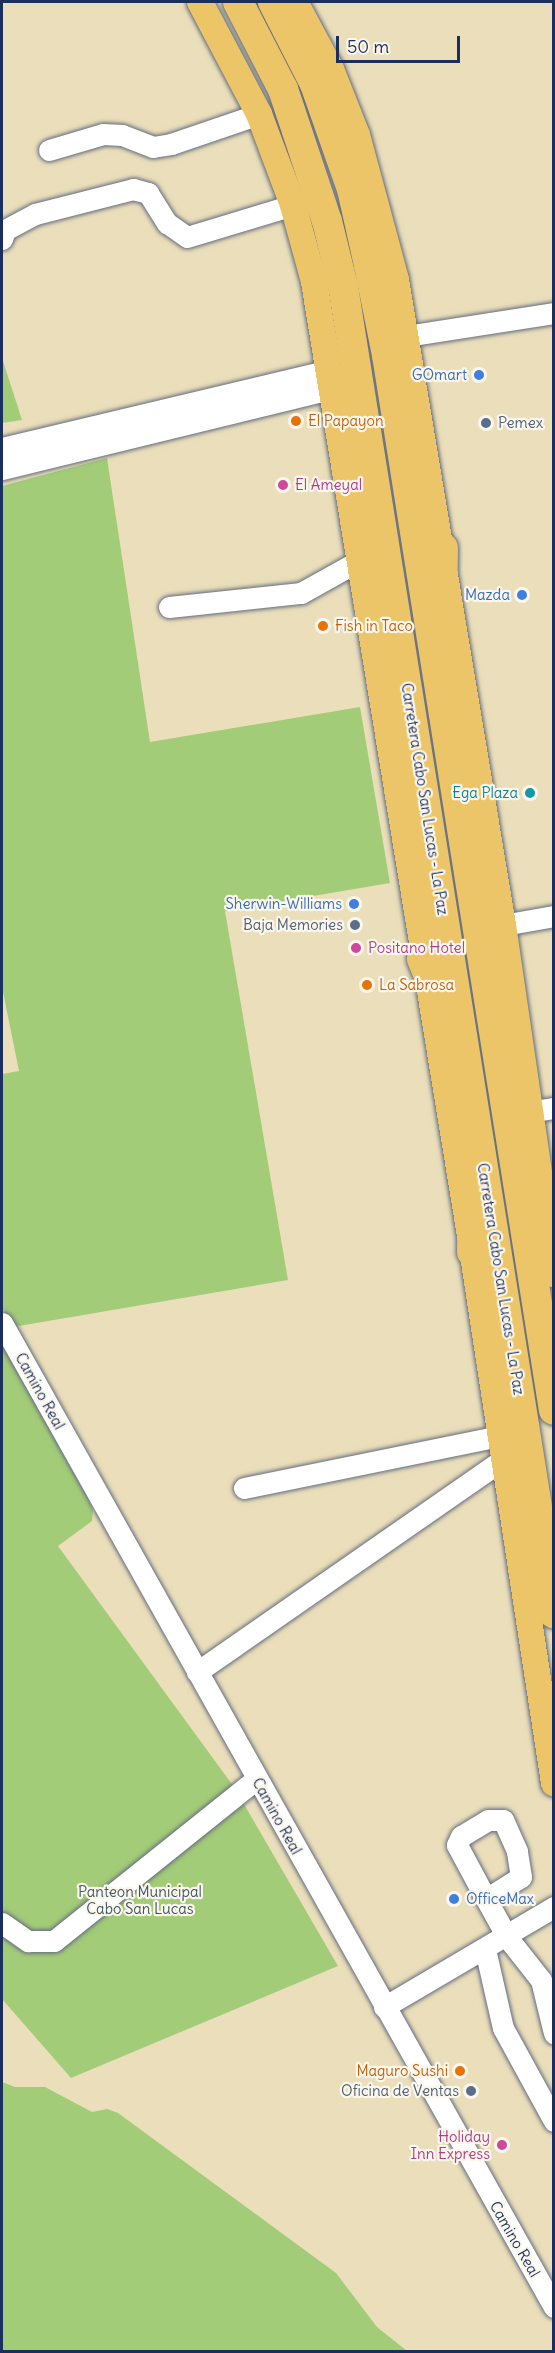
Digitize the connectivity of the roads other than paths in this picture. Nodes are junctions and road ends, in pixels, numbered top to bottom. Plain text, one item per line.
1 (200, 2) edge
2 (238, 2) edge
3 (273, 2) edge
4 (295, 2) edge
5 (259, 114) junction
6 (49, 150) dead end
7 (293, 205) junction
8 (2, 239) edge
9 (554, 313) edge
10 (406, 336) junction
11 (330, 370) junction
12 (334, 398) junction
13 (70, 442) junction
14 (2, 448) edge
15 (2, 469) edge
16 (443, 548) junction
17 (360, 560) junction
18 (169, 607) dead end
19 (440, 701) junction
20 (554, 916) edge
21 (503, 925) junction
22 (422, 959) junction
23 (470, 1079) junction
24 (554, 1108) edge
25 (474, 1111) junction
26 (528, 1112) junction
27 (472, 1252) junction
28 (554, 1274) edge
29 (2, 1323) edge
30 (554, 1410) edge
31 (501, 1447) junction
32 (244, 1488) dead end
33 (554, 1613) edge
34 (197, 1672) junction
35 (256, 1779) junction
36 (554, 1783) edge
37 (486, 1899) dead end
38 (554, 1907) edge
39 (2, 1923) edge
40 (554, 1927) edge
41 (515, 1932) junction
42 (485, 1949) junction
43 (384, 2007) junction
44 (554, 2033) edge
45 (553, 2119) edge
46 (554, 2307) edge

1 - 5 main road
2 - 23 highway, Carretera Cabo San Lucas - La Paz
3 - 19 highway, Carretera Cabo San Lucas - La Paz
4 - 10 main road
5 - 6 street
5 - 7 main road
7 - 8 street
7 - 11 main road
9 - 10 street
10 - 16 main road
11 - 12 main road
11 - 13 street
12 - 13 street
12 - 17 main road
13 - 14 street
13 - 15 street
16 - 19 highway
16 - 21 main road
17 - 18 street
17 - 22 main road
19 - 30 highway, Carretera Cabo San Lucas - La Paz
20 - 21 street
21 - 26 main road
22 - 23 highway
22 - 27 main road
23 - 25 highway, Carretera Cabo San Lucas - La Paz
24 - 26 street
25 - 27 highway
25 - 33 highway, Carretera Cabo San Lucas - La Paz
26 - 28 main road
27 - 31 main road
29 - 34 street, Camino Real
31 - 32 street
31 - 34 street
31 - 36 main road
34 - 35 street, Camino Real
35 - 39 street
35 - 43 street, Camino Real
37 - 41 street
38 - 41 street
40 - 41 street
41 - 42 street
41 - 44 street
42 - 43 street
42 - 45 street
43 - 46 street, Camino Real

